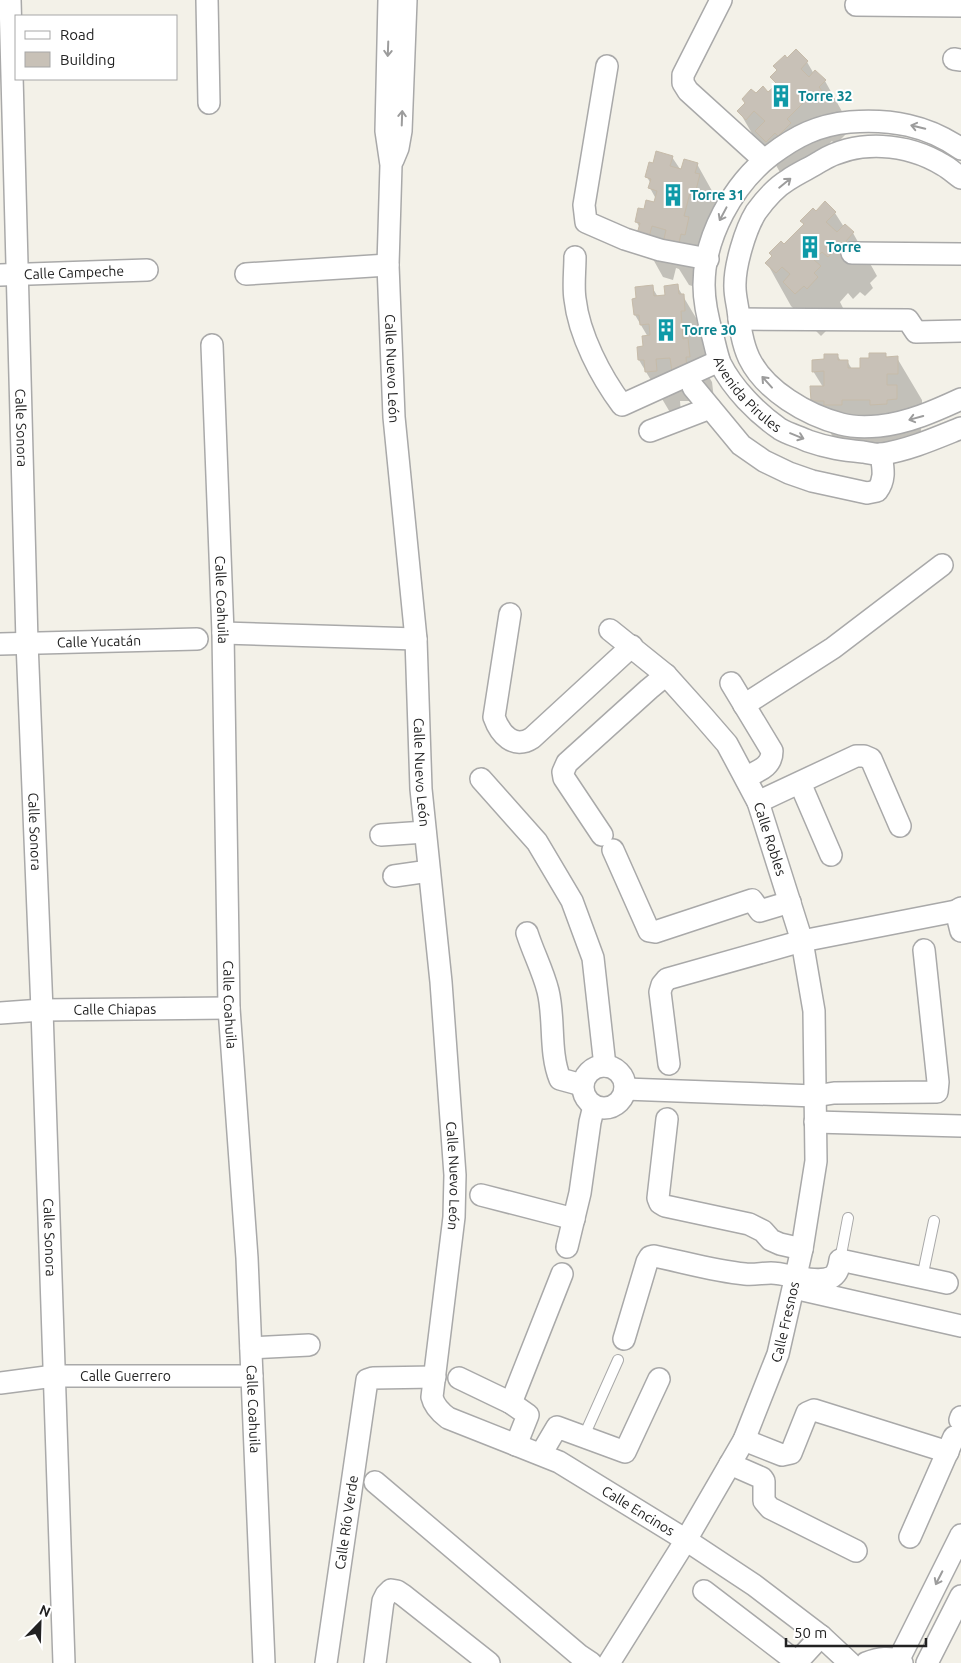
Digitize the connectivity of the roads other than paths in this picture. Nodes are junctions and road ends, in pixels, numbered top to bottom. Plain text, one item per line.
1 (10, 0) edge
2 (207, 0) edge
3 (389, 0) edge
4 (406, 0) edge
5 (721, 0) edge
6 (901, 3) edge
7 (856, 5) dead end
8 (961, 6) edge
9 (607, 66) dead end
10 (209, 103) dead end
11 (961, 148) edge
12 (764, 160) junction
13 (391, 165) junction
14 (961, 178) edge
15 (852, 253) dead end
16 (961, 254) edge
17 (575, 257) dead end
18 (708, 259) junction
19 (388, 265) junction
20 (147, 270) dead end
21 (246, 274) dead end
22 (9, 275) edge
23 (704, 284) junction
24 (735, 286) junction
25 (739, 319) junction
26 (961, 331) edge
27 (212, 345) dead end
28 (720, 361) junction
29 (693, 387) dead end
30 (961, 399) edge
31 (710, 408) junction
32 (961, 428) edge
33 (650, 431) dead end
34 (881, 454) junction
35 (942, 565) dead end
36 (510, 614) dead end
37 (610, 630) dead end
38 (223, 633) junction
39 (416, 638) junction
40 (198, 639) dead end
41 (27, 642) junction
42 (0, 644) edge
43 (632, 646) junction
44 (666, 675) junction
45 (731, 684) dead end
46 (744, 705) junction
47 (746, 777) junction
48 (481, 779) dead end
49 (800, 783) junction
50 (758, 802) junction
51 (900, 826) dead end
52 (425, 832) junction
53 (381, 835) dead end
54 (831, 855) dead end
55 (430, 871) junction
56 (394, 876) dead end
57 (790, 902) junction
58 (959, 916) edge
59 (526, 933) dead end
60 (802, 941) junction
61 (924, 950) dead end
62 (229, 1008) junction
63 (42, 1010) junction
64 (0, 1013) edge
65 (668, 1064) dead end
66 (606, 1066) junction
67 (582, 1085) junction
68 (625, 1089) junction
69 (815, 1096) junction
70 (594, 1106) junction
71 (667, 1119) dead end
72 (815, 1122) junction
73 (961, 1126) edge
74 (481, 1195) dead end
75 (848, 1218) dead end
76 (574, 1219) junction
77 (934, 1222) dead end
78 (568, 1247) dead end
79 (802, 1249) junction
80 (840, 1260) junction
81 (562, 1274) dead end
82 (922, 1278) junction
83 (795, 1283) junction
84 (947, 1283) dead end
85 (961, 1326) edge
86 (624, 1339) dead end
87 (309, 1345) dead end
88 (251, 1348) junction
89 (618, 1360) dead end
90 (54, 1376) junction
91 (252, 1376) junction
92 (435, 1377) junction
93 (459, 1378) dead end
94 (659, 1379) dead end
95 (0, 1383) edge
96 (511, 1404) junction
97 (956, 1432) edge
98 (584, 1436) junction
99 (744, 1440) junction
100 (516, 1445) junction
101 (540, 1454) junction
102 (730, 1464) junction
103 (375, 1482) dead end
104 (961, 1535) edge
105 (910, 1537) dead end
106 (686, 1540) junction
107 (856, 1551) dead end
108 (704, 1591) dead end
109 (961, 1596) edge
110 (820, 1636) junction
111 (900, 1662) edge
112 (64, 1663) edge
113 (264, 1663) edge
114 (326, 1663) edge
115 (375, 1663) edge
116 (489, 1663) edge
117 (591, 1663) edge
118 (609, 1663) edge
119 (797, 1663) edge
120 (850, 1663) edge
121 (866, 1663) edge
122 (927, 1663) edge

1 - 22 street, Calle Sonora
2 - 10 street
3 -> 13 street, Calle Nuevo León
13 -> 4 street, Calle Nuevo León
5 - 12 street
6 - 7 street
6 - 8 street
9 - 18 street
11 -> 12 street, Avenida Pirules
12 -> 18 street, Avenida Pirules
13 - 19 street, Calle Nuevo León
24 -> 14 street, Avenida Pirules
15 - 16 street
17 - 28 street
18 - 23 street, Avenida Pirules
19 - 21 street
19 - 39 street, Calle Nuevo León
20 - 22 street, Calle Campeche
22 - 41 street, Calle Sonora
23 - 24 street
23 - 28 street, Avenida Pirules
24 - 25 street, Avenida Pirules
25 - 26 street
30 -> 25 street, Avenida Pirules
27 - 38 street, Calle Coahuila
28 -> 34 street, Avenida Pirules
29 - 31 street
31 - 33 street
31 - 34 street
32 - 34 street, Avenida Pirules
35 - 46 street
36 - 43 street
37 - 43 street, Calle Robles
38 - 39 street
38 - 62 street, Calle Coahuila
39 - 52 street, Calle Nuevo León
40 - 41 street, Calle Yucatán
41 - 42 street, Calle Yucatán
41 - 63 street, Calle Sonora
43 - 44 street, Calle Robles
44 - 47 street, Calle Robles
44 - 57 street
45 - 46 street
46 - 47 street
47 - 50 street, Calle Robles
48 - 66 street
49 - 50 street
49 - 51 street
49 - 54 street
50 - 57 street, Calle Robles
52 - 53 street
52 - 55 street, Calle Nuevo León
55 - 56 street
55 - 92 street, Calle Nuevo León
57 - 60 street, Calle Robles
58 - 60 street
59 - 67 street
60 - 65 street
60 - 69 street, Calle Fresnos
61 - 69 street
62 - 63 street, Calle Chiapas
62 - 88 street, Calle Coahuila
63 - 64 street, Calle Chiapas
63 - 90 street, Calle Sonora
66 - 67 street
66 - 68 street
67 - 70 street
68 - 69 street
68 - 70 street
69 - 72 street, Calle Fresnos
70 - 76 street
71 - 79 street
72 - 73 street
72 - 79 street, Calle Fresnos
74 - 76 street
75 - 80 lane
76 - 78 street
77 - 82 lane
79 - 83 street, Calle Fresnos
80 - 82 street
80 - 83 street
81 - 96 street
82 - 84 street
83 - 85 street
83 - 86 street
83 - 99 street, Calle Fresnos
87 - 88 street
88 - 91 street, Calle Coahuila
89 - 98 lane
90 - 91 street, Calle Guerrero
90 - 95 street, Calle Guerrero
90 - 112 street, Calle Sonora
91 - 113 street, Calle Coahuila
92 - 100 street, Calle Encinos
92 - 114 street, Calle Río Verde
93 - 96 street
94 - 98 street
96 - 100 street
97 - 99 street
97 - 105 street
98 - 101 street
99 - 102 street, Calle Fresnos
100 - 101 street, Calle Encinos
101 - 106 street, Calle Encinos
102 - 106 street, Calle Fresnos
102 - 107 street
103 - 117 street
104 -> 111 street
106 - 110 street, Calle Encinos
106 - 118 street, Calle Fresnos
108 - 119 street
109 - 122 street
110 - 119 street
110 - 120 street, Calle Encinos
111 - 121 street
115 - 116 street

